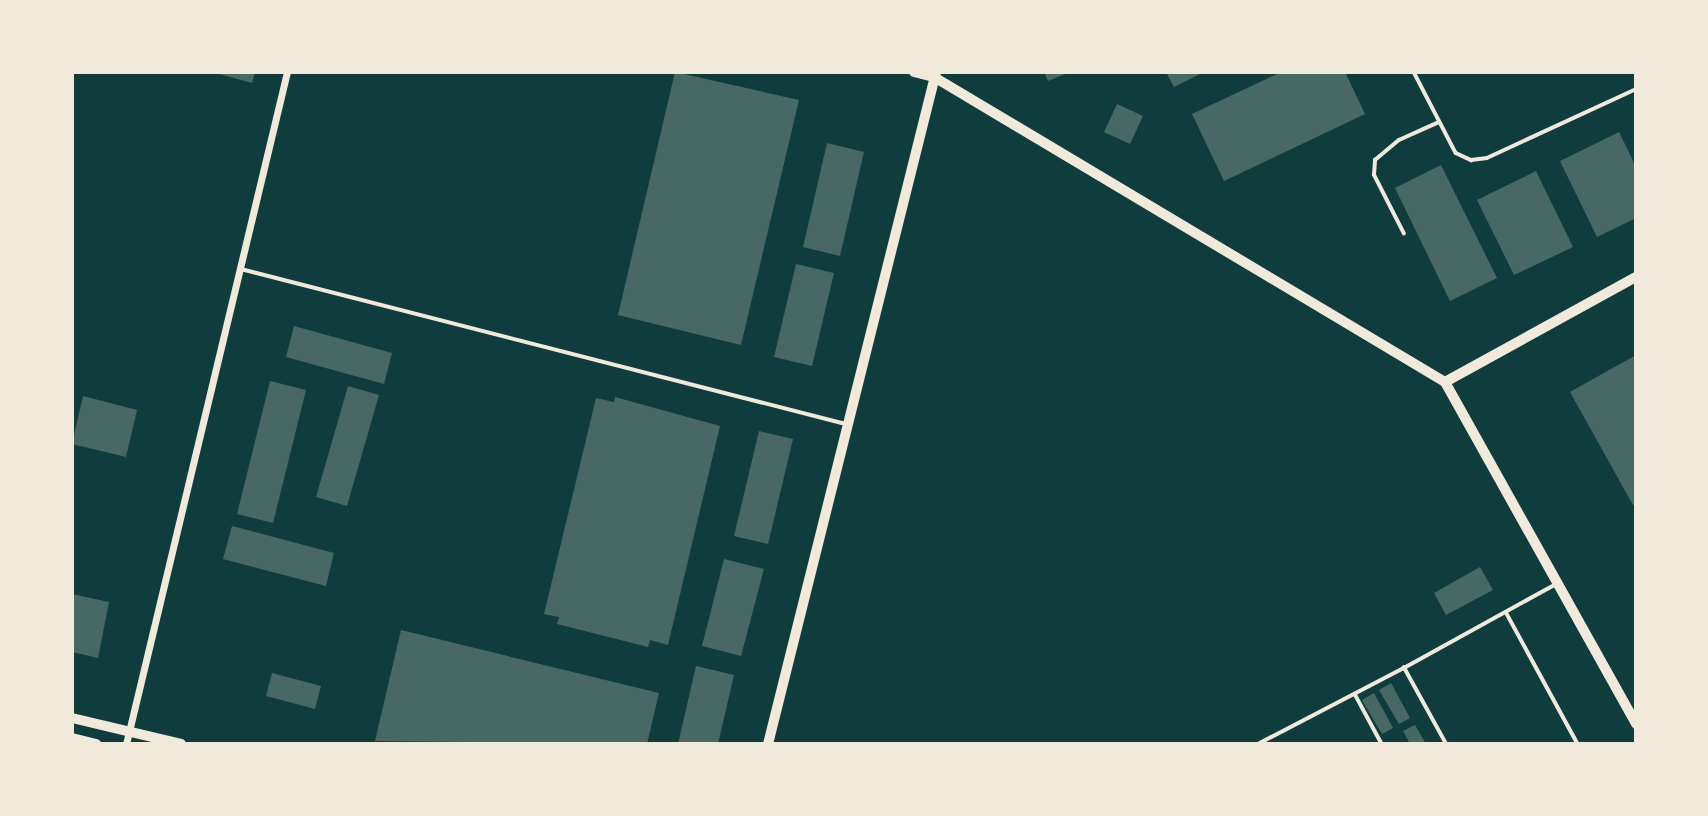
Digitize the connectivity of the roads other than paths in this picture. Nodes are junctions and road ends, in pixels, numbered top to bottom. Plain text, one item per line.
1 (287, 72) edge
2 (914, 72) edge
3 (1413, 72) edge
4 (935, 74) edge
5 (1636, 89) edge
6 (1437, 122) junction
7 (1404, 234) dead end
8 (240, 269) junction
9 (1636, 277) edge
10 (1445, 382) junction
11 (846, 424) junction
12 (1558, 583) junction
13 (1506, 612) junction
14 (1404, 668) junction
15 (1355, 694) junction
16 (72, 718) edge
17 (1636, 724) edge
18 (129, 732) junction
19 (72, 738) edge
20 (96, 744) edge
21 (126, 744) edge
22 (181, 744) edge
23 (768, 744) edge
24 (1258, 744) edge
25 (1382, 744) edge
26 (1446, 744) edge
27 (1578, 744) edge

1 - 8 street
2 - 4 street
3 - 6 lane
4 - 10 street
4 - 11 street
5 - 6 lane
6 - 7 lane
8 - 11 lane
8 - 18 street
9 - 10 street
10 - 12 street
11 - 23 street
12 - 13 lane
12 - 17 street
13 - 14 lane
13 - 27 lane
14 - 15 lane
14 - 26 lane
15 - 24 lane
15 - 25 lane
16 - 18 street
18 - 21 street
18 - 22 street
19 - 20 street

